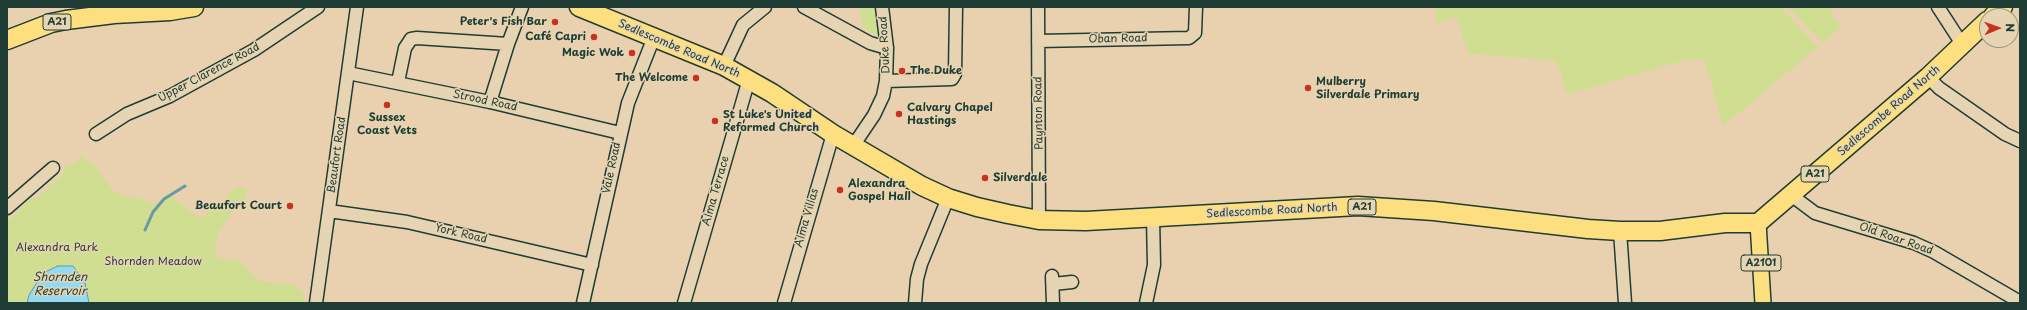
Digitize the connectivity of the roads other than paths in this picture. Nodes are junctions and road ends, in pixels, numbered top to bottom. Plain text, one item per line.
1 (194, 7) edge
2 (318, 7) edge
3 (357, 7) edge
4 (522, 7) edge
5 (579, 7) edge
6 (765, 7) edge
7 (804, 7) edge
8 (882, 7) edge
9 (956, 7) edge
10 (1038, 7) edge
11 (1196, 7) edge
12 (1938, 7) edge
13 (1979, 29) edge
14 (654, 37) junction
15 (9, 40) edge
16 (1038, 40) junction
17 (508, 44) junction
18 (1962, 44) junction
19 (887, 48) junction
20 (724, 66) junction
21 (348, 73) junction
22 (1928, 77) junction
23 (748, 80) junction
24 (886, 81) junction
25 (398, 82) junction
26 (490, 102) junction
27 (620, 133) junction
28 (96, 134) dead end
29 (833, 134) junction
30 (2020, 141) edge
31 (853, 146) junction
32 (53, 168) dead end
33 (1791, 195) junction
34 (948, 198) junction
35 (7, 208) edge
36 (329, 211) junction
37 (1153, 218) junction
38 (1039, 220) junction
39 (1758, 222) junction
40 (1620, 231) junction
41 (592, 265) junction
42 (1072, 282) dead end
43 (2020, 302) edge
44 (316, 303) edge
45 (583, 303) edge
46 (684, 303) edge
47 (784, 303) edge
48 (915, 303) edge
49 (1053, 303) edge
50 (1146, 303) edge
51 (1625, 303) edge
52 (1763, 303) edge

1 - 15 highway, A21
2 - 28 street, Upper Clarence Road
3 - 21 street, Beaufort Road
4 - 17 street
5 - 14 highway, Sedlescombe Road North / A21
6 - 20 street
7 - 19 street
8 - 19 street, Duke Road
9 - 24 street
10 - 16 street, Paynton Road
11 - 16 street, Oban Road
12 - 18 street
13 - 18 highway, Sedlescombe Road North / A21
14 - 20 highway, Sedlescombe Road North / A21
14 - 27 street, Vale Road
16 - 38 street, Paynton Road
17 - 25 street
17 - 26 street
18 - 22 highway, Sedlescombe Road North / A21
19 - 24 street, Duke Road
20 - 23 highway, Sedlescombe Road North / A21
21 - 25 street, Strood Road
21 - 36 street, Beaufort Road
22 - 30 street
22 - 33 highway, Sedlescombe Road North / A21
23 - 29 highway, Sedlescombe Road North / A21
23 - 46 street, Alma Terrace
24 - 31 street, Duke Road
25 - 26 street, Strood Road
26 - 27 street, Strood Road
27 - 41 street, Vale Road
29 - 31 highway, Sedlescombe Road North / A21
29 - 47 street, Alma Villas
31 - 34 highway, Sedlescombe Road North / A21
32 - 35 street
33 - 39 highway, Sedlescombe Road North / A21
33 - 43 street, Old Roar Road
34 - 38 highway, Sedlescombe Road North / A21
34 - 48 street
36 - 41 street, York Road
36 - 44 street, Beaufort Road
37 - 38 highway, Sedlescombe Road North / A21
37 - 40 highway, Sedlescombe Road North / A21
37 - 50 street
39 - 40 highway, Sedlescombe Road North / A21
39 - 52 main road, A2101
40 - 51 street
41 - 45 street, Vale Road
42 - 49 street

